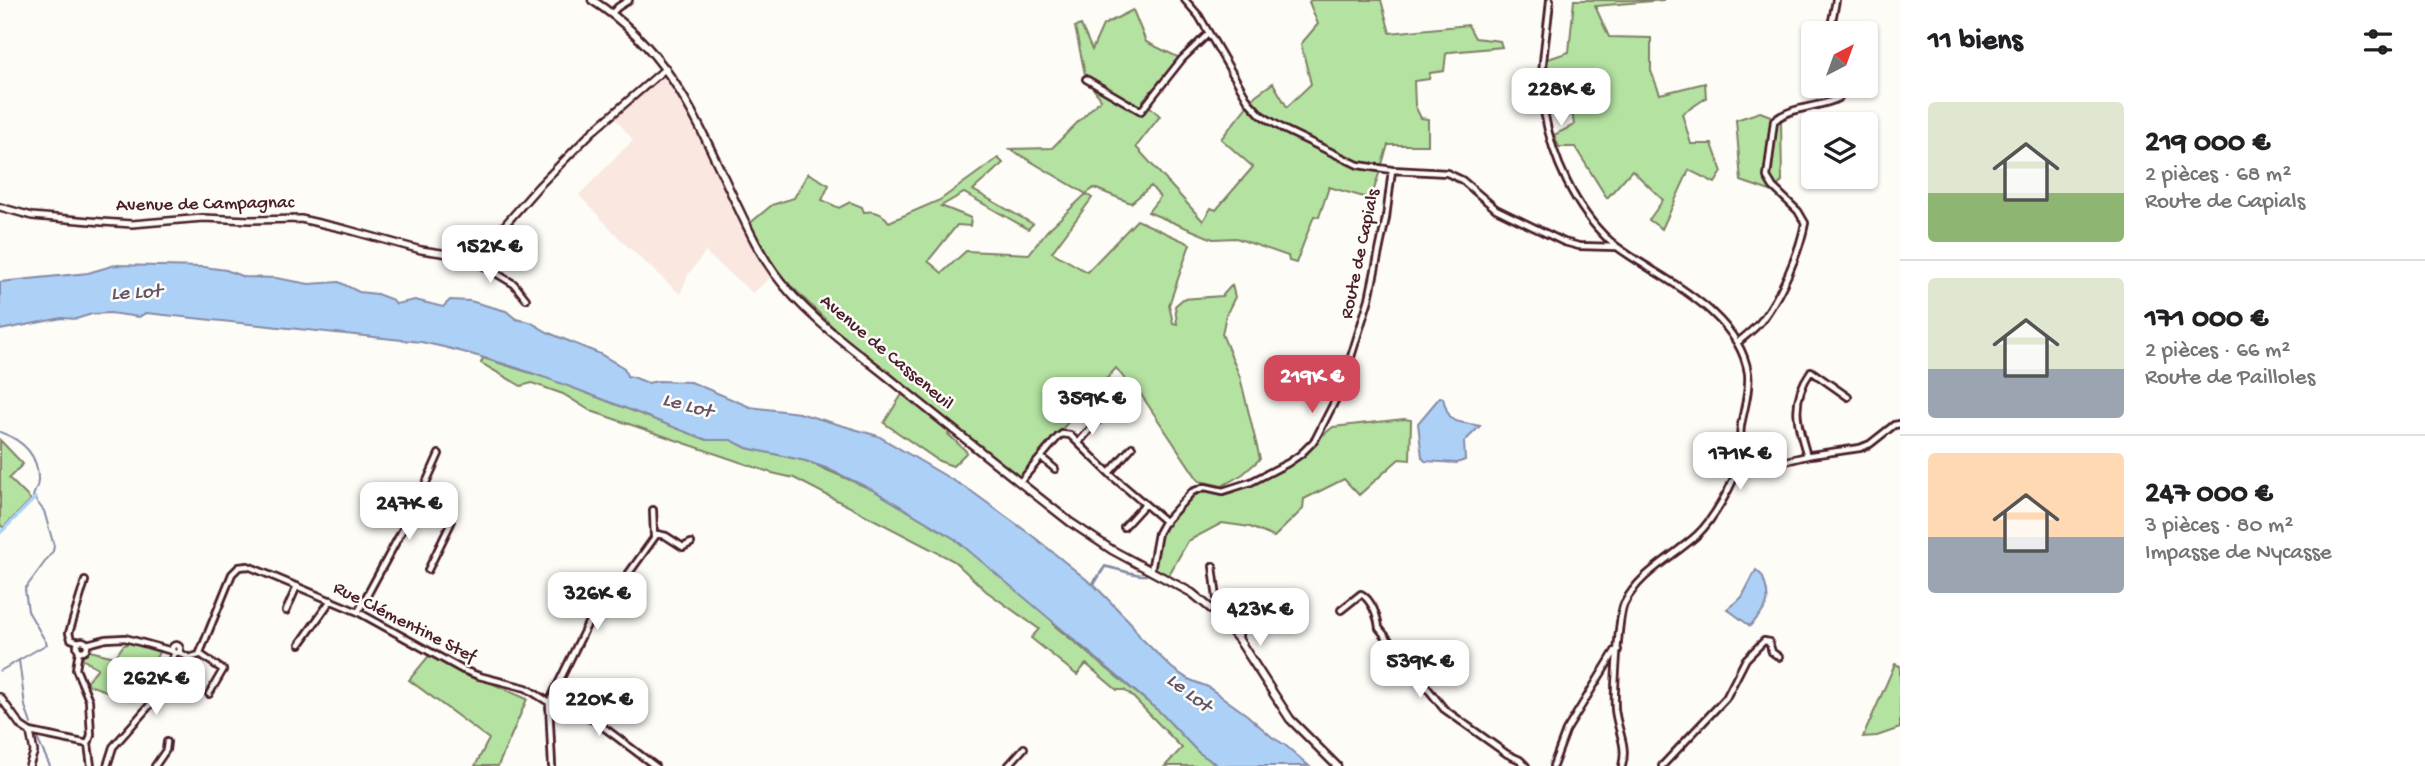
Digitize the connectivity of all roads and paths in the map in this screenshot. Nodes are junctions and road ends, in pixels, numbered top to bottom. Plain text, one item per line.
1 (592, 0) edge
2 (629, 0) edge
3 (1185, 0) edge
4 (1550, 0) edge
5 (1836, 0) edge
6 (612, 13) junction
7 (1832, 21) edge
8 (1209, 33) junction
9 (666, 68) junction
10 (1086, 79) dead end
11 (1839, 98) edge
12 (1392, 170) junction
13 (0, 207) edge
14 (1617, 247) junction
15 (469, 257) junction
16 (526, 299) dead end
17 (1737, 343) junction
18 (1848, 397) dead end
19 (1105, 412) dead end
20 (1900, 424) edge
21 (1079, 442) junction
22 (1132, 447) dead end
23 (439, 454) dead end
24 (1807, 456) junction
25 (1041, 457) junction
26 (1055, 469) dead end
27 (1109, 473) junction
28 (1736, 473) junction
29 (1020, 482) junction
30 (1145, 504) junction
31 (416, 505) junction
32 (653, 510) dead end
33 (1166, 522) junction
34 (1124, 527) dead end
35 (654, 537) junction
36 (691, 543) dead end
37 (1213, 566) dead end
38 (428, 570) dead end
39 (1151, 571) junction
40 (85, 581) dead end
41 (297, 586) junction
42 (331, 600) junction
43 (1341, 610) dead end
44 (286, 611) dead end
45 (358, 612) junction
46 (1239, 640) junction
47 (79, 642) junction
48 (87, 644) junction
49 (300, 644) dead end
50 (1618, 650) junction
51 (79, 651) junction
52 (176, 652) junction
53 (200, 654) junction
54 (1779, 657) dead end
55 (209, 694) dead end
56 (0, 697) edge
57 (549, 702) junction
58 (30, 732) junction
59 (167, 742) dead end
60 (88, 744) junction
61 (1024, 748) dead end
62 (29, 766) edge
63 (91, 766) edge
64 (107, 766) edge
65 (155, 766) edge
66 (552, 766) edge
67 (655, 766) edge
68 (1008, 766) edge
69 (1337, 766) edge
70 (1525, 766) edge
71 (1553, 766) edge
72 (1622, 766) edge
73 (1662, 766) edge

1 - 6 main road, Avenue de Casseneuil
2 - 6 street
3 - 8 street
4 - 14 street
5 - 7 street
6 - 9 main road, Avenue de Casseneuil
8 - 10 street
8 - 12 street
9 - 15 street
9 - 29 main road, Avenue de Casseneuil
11 - 17 street
12 - 14 street
12 - 33 street, Route de Capials
13 - 15 street, Avenue de Campagnac
14 - 17 street
15 - 16 street
17 - 28 street
18 - 24 street
19 - 21 street
20 - 24 street
21 - 25 street
21 - 27 street
22 - 27 street
23 - 31 street
24 - 28 street
25 - 26 street
25 - 29 street
27 - 30 street
28 - 50 street
29 - 39 main road, Avenue de Casseneuil
30 - 33 street
30 - 34 street
31 - 38 street
31 - 45 street
32 - 35 street
33 - 39 street, Route de Capials
35 - 36 street
35 - 57 street
37 - 46 street
39 - 46 main road, Avenue de Casseneuil
40 - 47 street
41 - 42 street, Rue Clémentine Stef
41 - 44 street
41 - 53 street, Rue Clémentine Stef
42 - 45 street, Rue Clémentine Stef
42 - 49 street
43 - 70 street
45 - 57 street, Rue Clémentine Stef
46 - 69 main road, Avenue de Casseneuil
47 - 48 street
47 - 51 street
48 - 51 street
48 - 52 street
50 - 71 street
50 - 72 street
51 - 60 street
52 - 53 street
52 - 64 street
53 - 55 street
54 - 73 street
56 - 58 street
57 - 66 street
57 - 67 street, Rue Clémentine Stef
58 - 60 street
58 - 62 street
59 - 65 street
60 - 63 street
61 - 68 street

